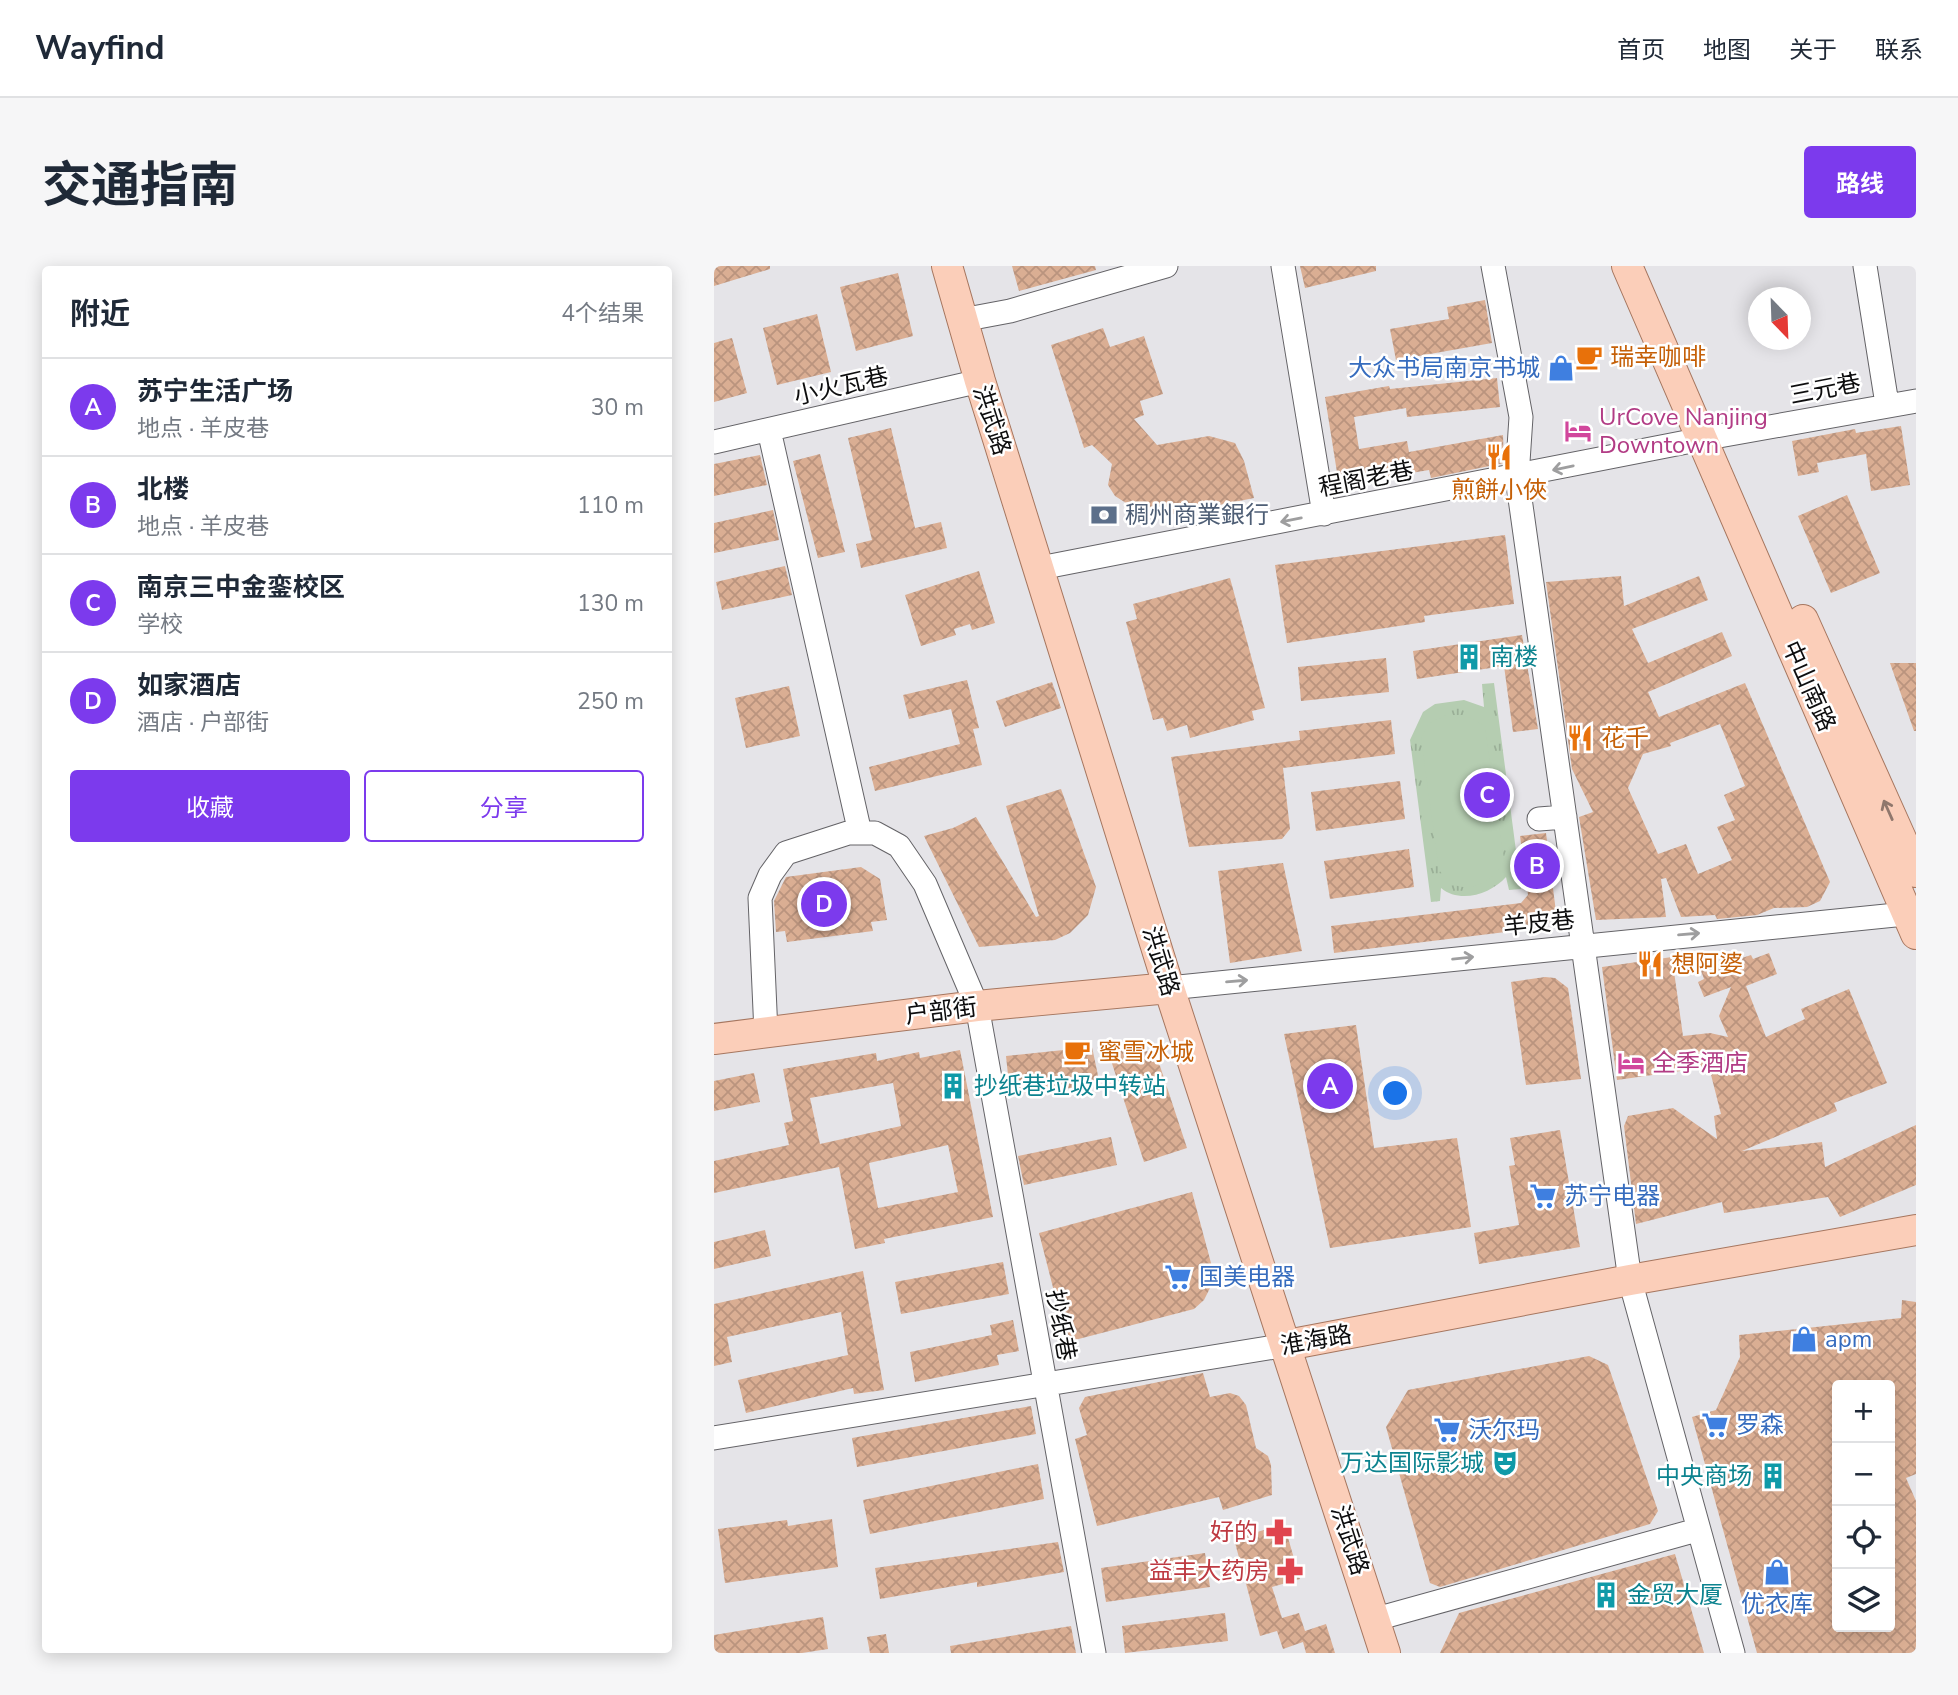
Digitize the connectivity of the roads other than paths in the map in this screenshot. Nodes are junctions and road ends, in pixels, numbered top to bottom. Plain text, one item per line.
1 (947, 266) edge
2 (1166, 266) edge
3 (1283, 266) edge
4 (1493, 266) edge
5 (1627, 266) edge
6 (1865, 266) edge
7 (962, 320) junction
8 (979, 381) junction
9 (1916, 401) edge
10 (1887, 404) junction
11 (769, 429) junction
12 (1702, 439) junction
13 (714, 442) edge
14 (1517, 477) junction
15 (1324, 514) junction
16 (1040, 568) junction
17 (1565, 817) junction
18 (1539, 819) dead end
19 (860, 833) junction
20 (1916, 872) edge
21 (1914, 923) edge
22 (1581, 944) junction
23 (1169, 988) junction
24 (977, 1006) junction
25 (766, 1033) junction
26 (714, 1039) edge
27 (1916, 1230) edge
28 (1630, 1280) junction
29 (1287, 1345) junction
30 (1045, 1382) junction
31 (714, 1438) edge
32 (1696, 1530) junction
33 (1376, 1619) junction
34 (1094, 1653) edge
35 (1385, 1653) edge
36 (1733, 1653) edge

1 - 7 main road, 洪武路
2 - 7 street
3 - 15 street
4 - 14 street
5 - 12 street
6 - 10 street
7 - 8 main road, 洪武路
8 - 11 street, 小火瓦巷
8 - 16 main road, 洪武路
9 - 10 street, 三元巷
10 - 12 street, 三元巷
11 - 13 street, 小火瓦巷
11 - 19 street
12 -> 14 street, 程阁老巷
20 -> 12 main road, 中山南路
12 - 21 street
14 - 15 street, 程阁老巷
14 - 17 street
15 -> 16 street, 程阁老巷
16 - 23 main road, 洪武路
17 - 18 street
17 - 22 street
19 - 24 street, 抄纸巷
19 - 25 street
22 -> 21 street, 羊皮巷
23 -> 22 street, 羊皮巷
22 - 28 street
23 - 24 main road, 户部街
23 - 29 main road, 洪武路
24 - 25 main road, 户部街
24 - 30 street, 抄纸巷
25 - 26 main road, 户部街
27 - 28 main road, 淮海路
28 - 29 main road, 淮海路
28 - 32 street
29 - 30 street, 淮海路
29 - 33 main road, 洪武路
30 - 31 street, 淮海路
30 - 34 street, 抄纸巷
32 - 33 street
32 - 36 street
33 - 35 main road, 洪武路

